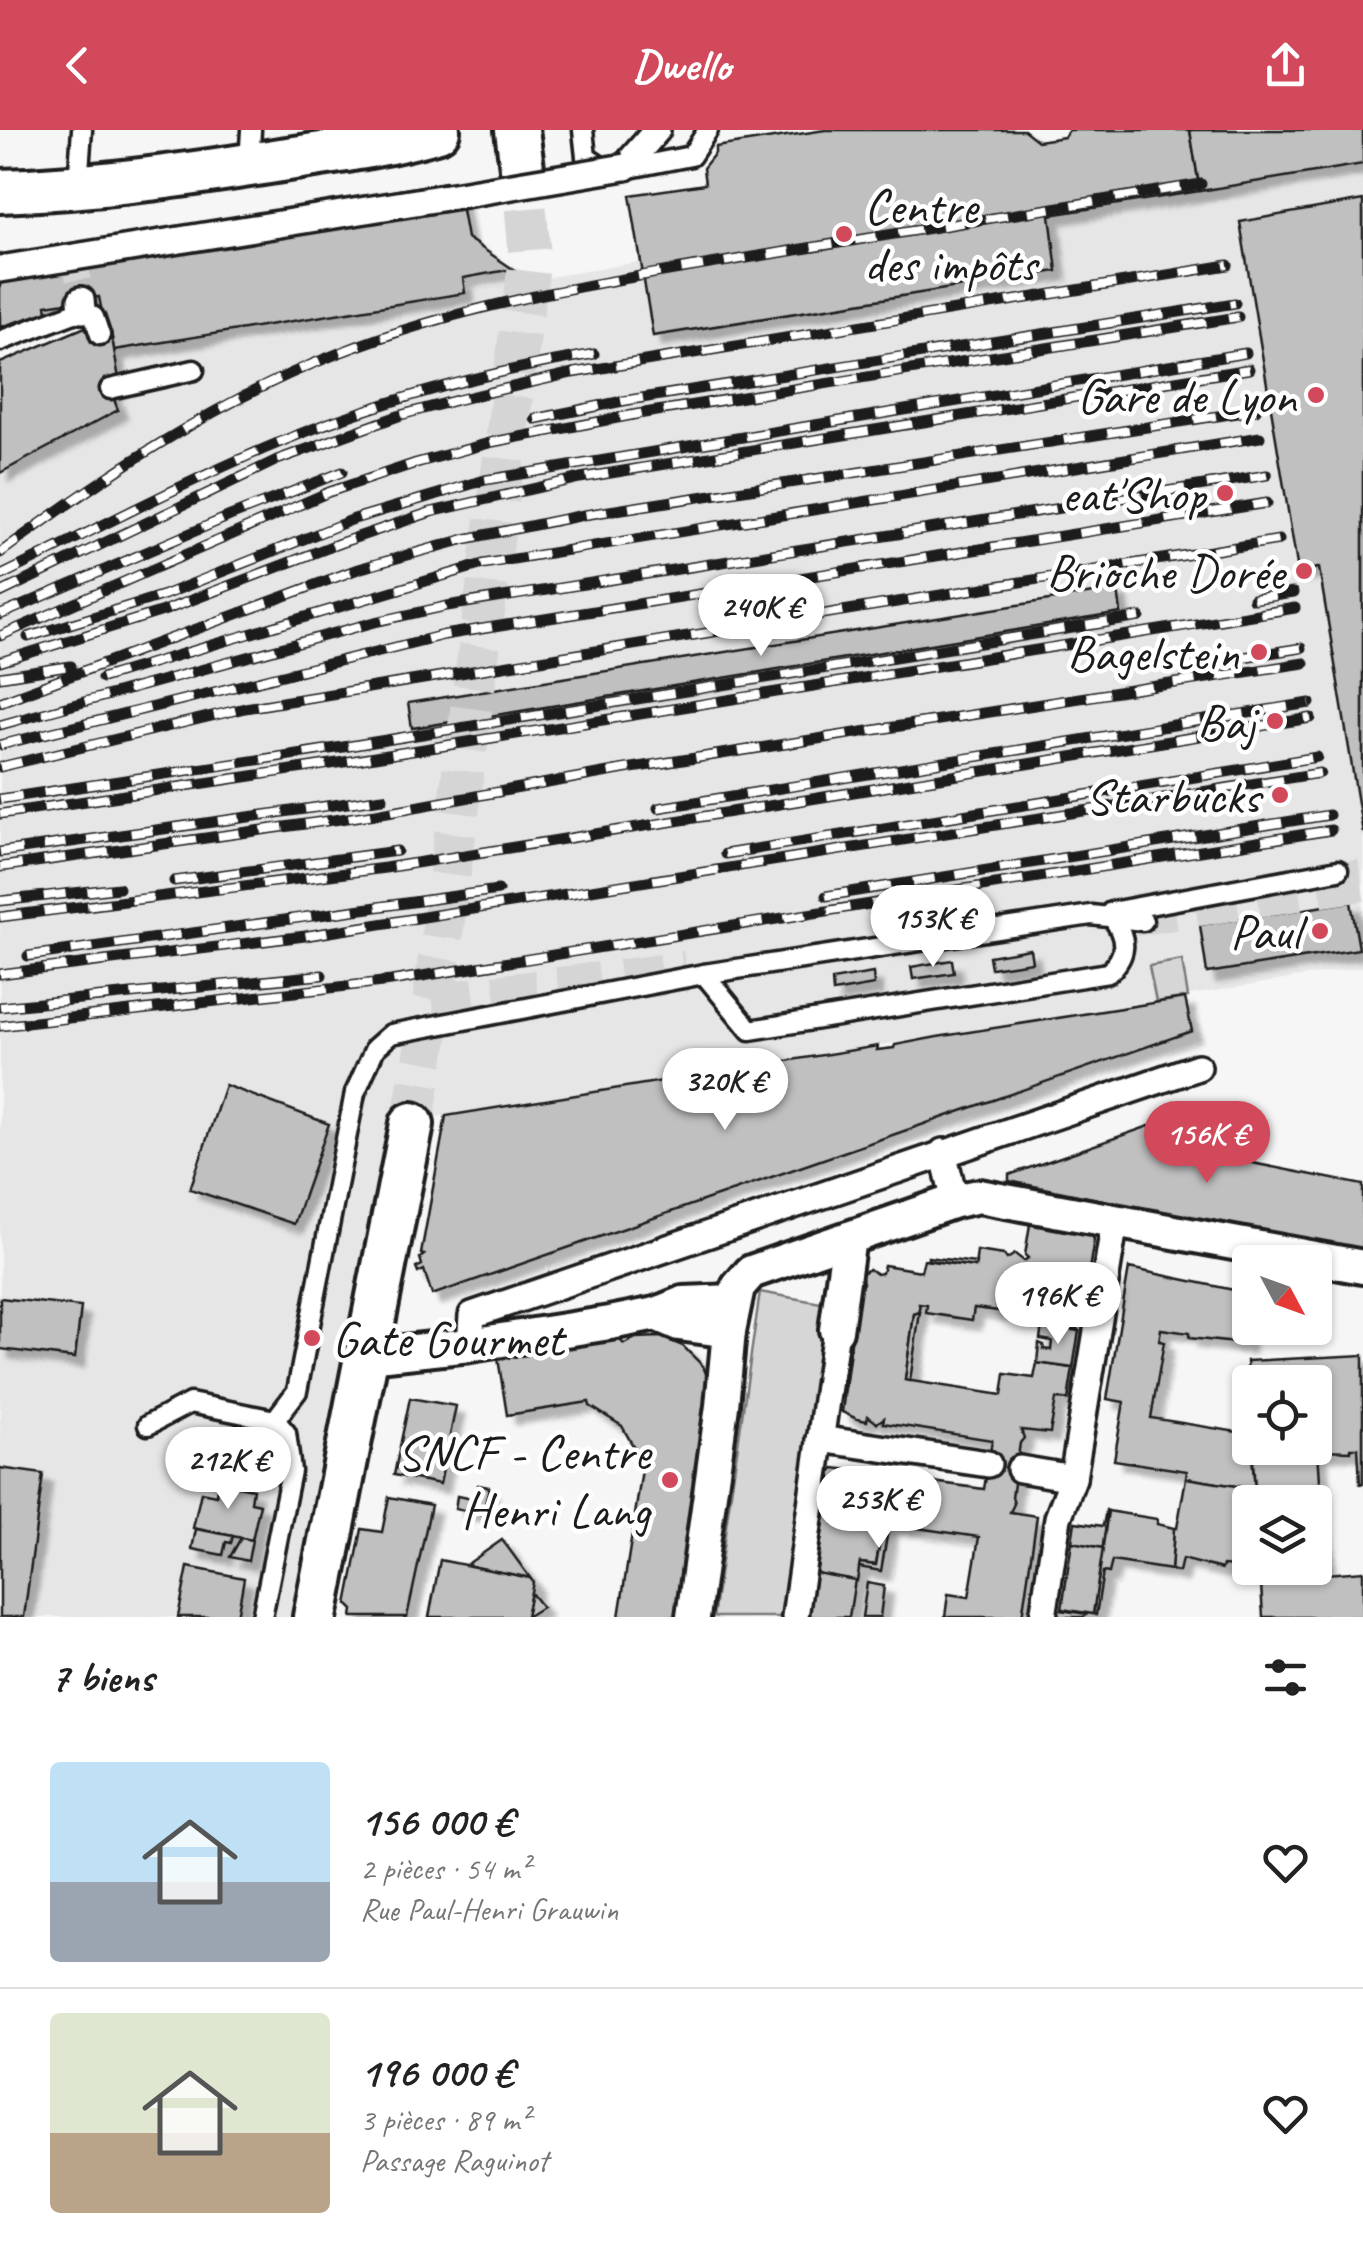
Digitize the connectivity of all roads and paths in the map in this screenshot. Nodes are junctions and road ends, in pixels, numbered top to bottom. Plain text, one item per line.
1 (82, 130) edge
2 (438, 130) edge
3 (583, 130) edge
4 (657, 130) edge
5 (713, 131) edge
6 (250, 148) edge
7 (78, 188) junction
8 (0, 190) edge
9 (0, 270) edge
10 (100, 335) dead end
11 (0, 341) edge
12 (194, 370) dead end
13 (110, 389) dead end
14 (1338, 870) dead end
15 (1091, 915) junction
16 (1113, 918) junction
17 (1143, 922) tunnel mouth
18 (704, 974) junction
19 (1198, 1067) dead end
20 (412, 1124) tunnel mouth
21 (943, 1152) junction
22 (955, 1200) junction
23 (1115, 1220) junction
24 (849, 1238) junction
25 (1363, 1267) edge
26 (731, 1316) junction
27 (836, 1330) joint
28 (470, 1345) junction
29 (368, 1356) junction
30 (275, 1420) junction
31 (148, 1425) dead end
32 (820, 1439) junction
33 (988, 1464) dead end
34 (1020, 1469) dead end
35 (1073, 1478) junction
36 (262, 1617) edge
37 (315, 1617) edge
38 (693, 1617) edge
39 (795, 1617) edge
40 (1043, 1617) edge

1 - 7 lane
2 - 6 street
3 - 5 lane
4 - 9 street, bridge
6 - 7 street
7 - 8 street
10 - 11 lane
12 - 13 lane
14 - 15 lane
15 - 16 lane
15 - 18 lane
16 - 17 lane
16 - 18 lane
18 - 30 lane
19 - 21 street
20 - 29 street
21 - 22 street
21 - 28 street
22 - 23 street
22 - 24 street
23 - 25 street
23 - 35 street
24 - 26 street
24 - 27 street
26 - 28 street
26 - 38 street
27 - 32 street
28 - 29 street
29 - 37 street
30 - 31 lane
30 - 36 lane
32 - 33 street
32 - 39 street
34 - 35 street
35 - 40 street

